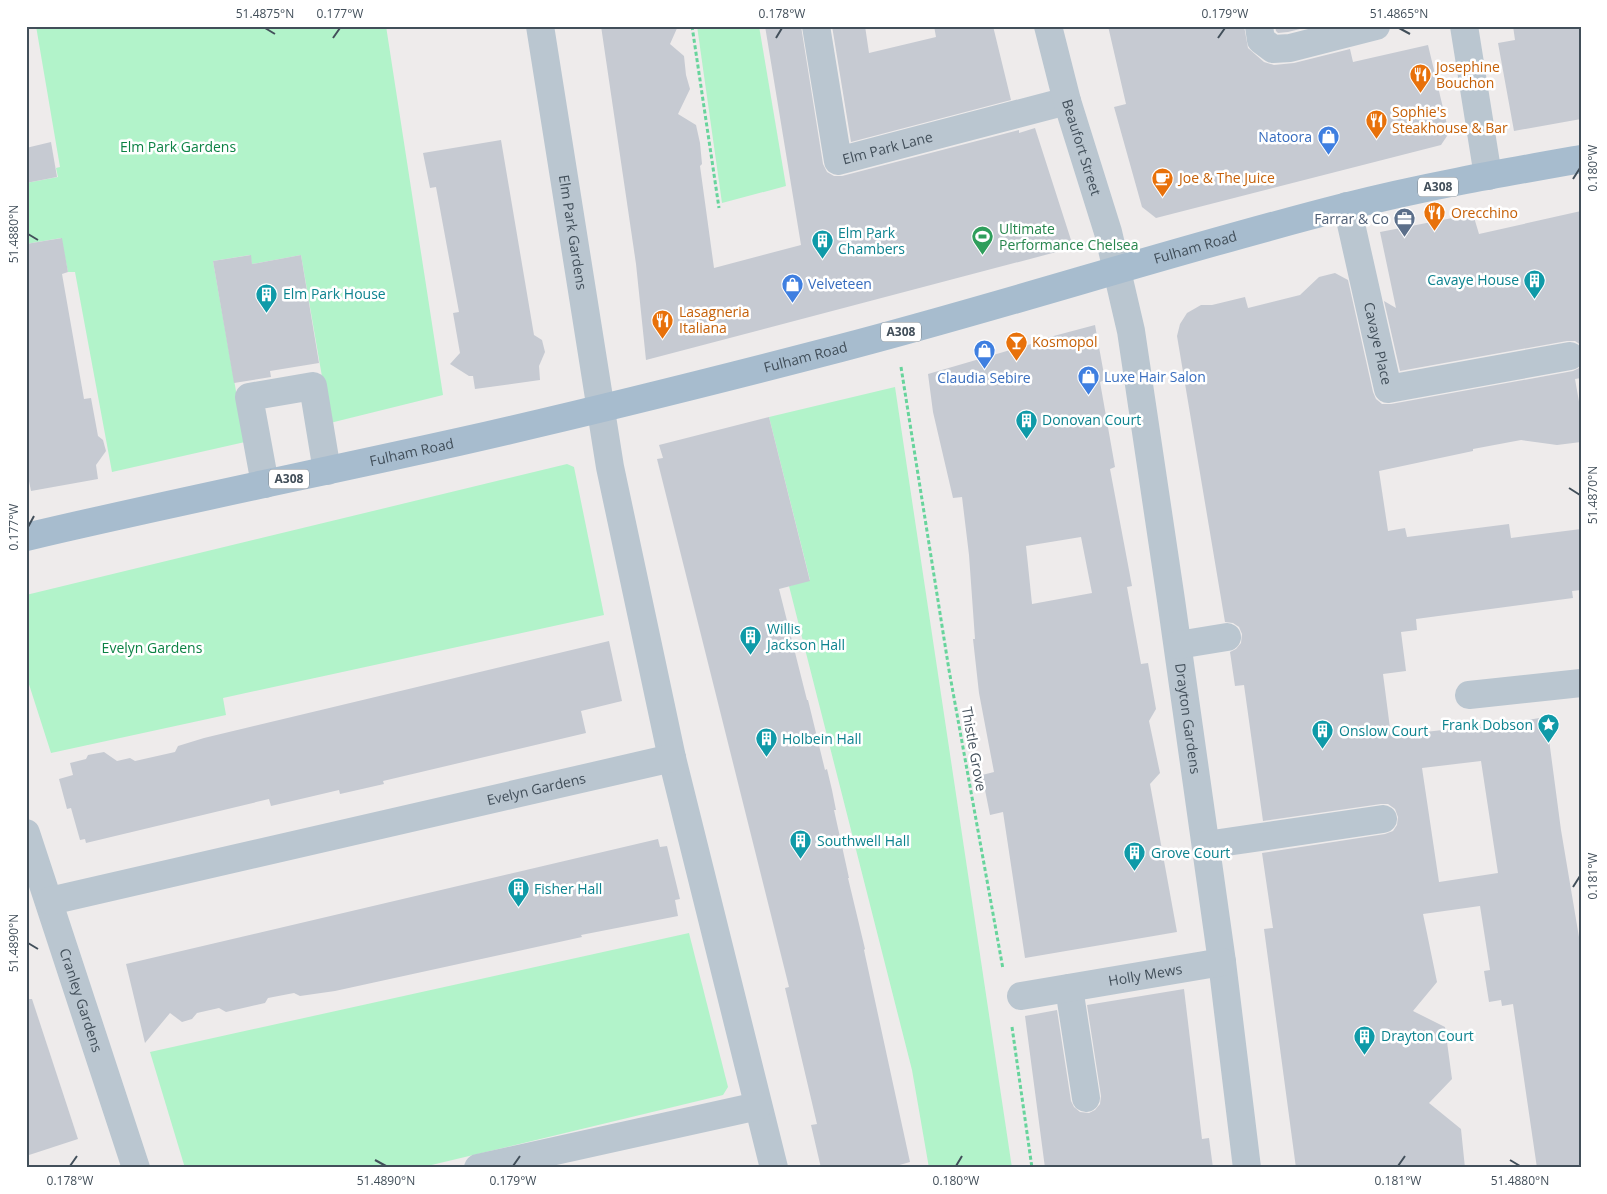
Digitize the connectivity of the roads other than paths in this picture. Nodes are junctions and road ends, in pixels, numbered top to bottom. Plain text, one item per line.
1 (540, 26) edge
2 (816, 26) edge
3 (1048, 26) edge
4 (1259, 26) edge
5 (1376, 26) edge
6 (1464, 26) edge
7 (1067, 101) junction
8 (1581, 159) edge
9 (1488, 176) junction
10 (1347, 206) junction
11 (1118, 270) junction
12 (1570, 356) dead end
13 (602, 407) junction
14 (327, 471) junction
15 (265, 484) junction
16 (26, 537) edge
17 (1227, 637) dead end
18 (1178, 645) junction
19 (1581, 682) edge
20 (1469, 695) dead end
21 (672, 758) junction
22 (1383, 819) dead end
23 (26, 833) edge
24 (1206, 845) junction
25 (50, 901) junction
26 (1222, 962) junction
27 (1012, 987) road end
28 (1069, 988) junction
29 (1086, 1098) dead end
30 (758, 1106) junction
31 (136, 1168) edge
32 (478, 1168) edge
33 (774, 1168) edge
34 (1248, 1168) edge

1 - 13 street, Elm Park Gardens
2 - 7 street, Elm Park Lane
3 - 7 street, Beaufort Street
4 - 5 street
6 - 9 street
7 - 11 street, Beaufort Street
8 - 9 main road, Fulham Road / A308
9 - 10 main road, Fulham Road / A308
10 - 11 main road, Fulham Road / A308
10 - 12 street, Cavaye Place
11 - 13 main road, Fulham Road / A308
11 - 18 street, Drayton Gardens
13 - 14 main road, Fulham Road / A308
13 - 21 street
14 - 15 main road, Fulham Road / A308
14 - 15 street
15 - 16 main road, Fulham Road / A308
17 - 18 street
18 - 24 street, Drayton Gardens
19 - 20 street
21 - 25 street, Evelyn Gardens
21 - 30 street
22 - 24 street
23 - 25 street, Cranley Gardens
24 - 26 street, Drayton Gardens
25 - 31 street, Cranley Gardens
26 - 28 street, Holly Mews
26 - 34 street, Drayton Gardens
27 - 28 street, Holly Mews
28 - 29 street
30 - 32 street
30 - 33 street

